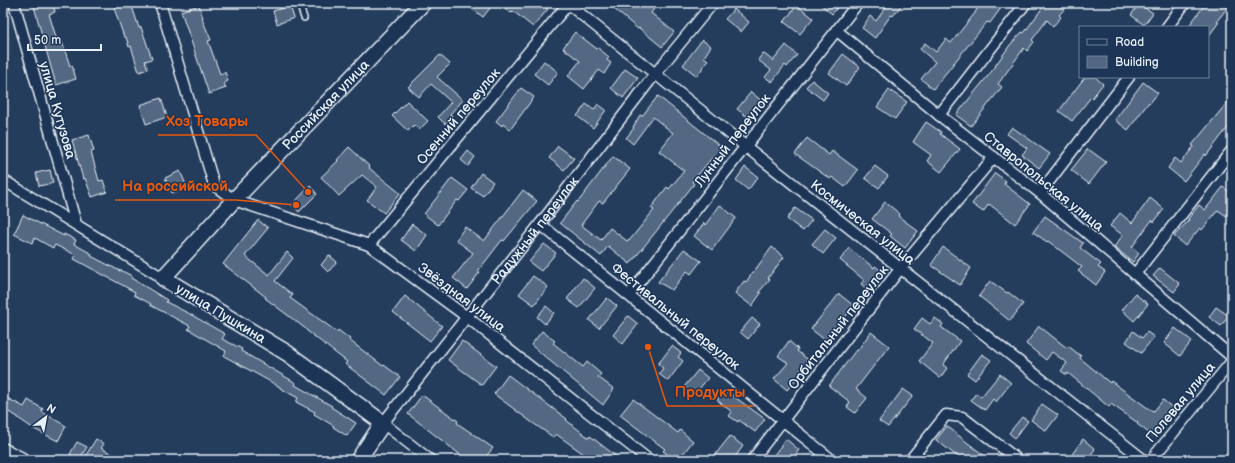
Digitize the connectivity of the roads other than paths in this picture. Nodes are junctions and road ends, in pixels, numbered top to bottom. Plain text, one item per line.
1 (14, 3) edge
2 (160, 3) edge
3 (299, 3) edge
4 (423, 3) edge
5 (713, 3) edge
6 (858, 3) edge
7 (1026, 3) edge
8 (1185, 3) edge
9 (568, 4) edge
10 (304, 18) dead end
11 (1168, 26) edge
12 (836, 30) junction
13 (655, 74) junction
14 (1128, 78) edge
15 (939, 115) junction
16 (745, 146) junction
17 (1232, 150) edge
18 (994, 157) junction
19 (3, 180) edge
20 (1040, 193) junction
21 (234, 200) junction
22 (76, 224) junction
23 (540, 224) junction
24 (369, 245) junction
25 (900, 269) junction
26 (1135, 274) junction
27 (163, 278) junction
28 (629, 294) junction
29 (467, 317) junction
30 (1232, 357) edge
31 (1232, 361) edge
32 (783, 421) junction
33 (383, 423) junction
34 (3, 450) edge
35 (20, 460) edge
36 (358, 460) edge
37 (430, 460) edge
38 (649, 460) edge
39 (752, 460) edge
40 (832, 460) edge
41 (910, 460) edge
42 (1018, 460) edge
43 (1144, 460) edge
44 (1150, 460) edge

1 - 22 street, улица Кутузова
2 - 21 street, Звёздная улица
3 - 10 lane
4 - 21 street, Российская улица
5 - 13 street, Радужный переулок
6 - 12 street, Лунный переулок
7 - 15 street
8 - 11 street
9 - 13 street, Космическая улица
9 - 24 street, Осенний переулок
12 - 15 street, Ставропольская улица
12 - 16 street, Лунный переулок
13 - 16 street, Космическая улица
13 - 23 street, Радужный переулок
14 - 20 street
15 - 18 street, Ставропольская улица
16 - 25 street, Космическая улица
16 - 28 street, Лунный переулок
17 - 26 street
18 - 20 street, Ставропольская улица
18 - 25 street, Орбитальный переулок
19 - 22 street, улица Пушкина
20 - 26 street, Ставропольская улица
21 - 24 street, Звёздная улица
21 - 27 street, Российская улица
22 - 27 street, улица Пушкина
23 - 28 street, Фестивальный переулок
23 - 29 street, Радужный переулок
24 - 29 street, Звёздная улица
25 - 32 street, Орбитальный переулок
25 - 43 street, Космическая улица
26 - 30 street, Ставропольская улица
27 - 33 street, улица Пушкина
28 - 32 street, Фестивальный переулок
29 - 33 street, Радужный переулок
29 - 38 street, Звёздная улица
31 - 44 street, Полевая улица
32 - 39 street, Орбитальный переулок
32 - 40 street, Фестивальный переулок
33 - 36 street, Радужный переулок
33 - 37 street, улица Пушкина
34 - 35 street
41 - 42 street

